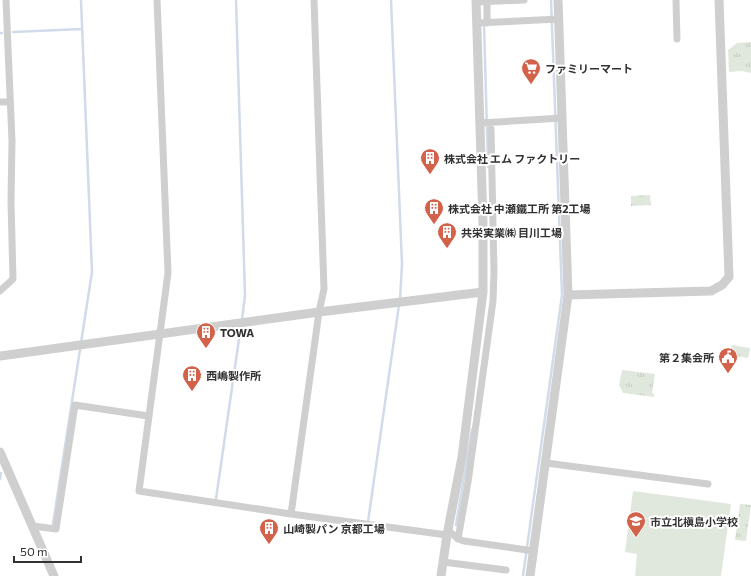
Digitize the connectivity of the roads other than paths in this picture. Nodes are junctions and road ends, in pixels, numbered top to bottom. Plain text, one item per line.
1 (6, 0) edge
2 (157, 0) edge
3 (314, 0) edge
4 (524, 0) edge
5 (558, 0) edge
6 (676, 0) edge
7 (719, 0) edge
8 (482, 1) edge
9 (558, 19) junction
10 (482, 23) junction
11 (677, 39) dead end
12 (0, 102) edge
13 (10, 102) junction
14 (562, 118) junction
15 (486, 124) junction
16 (489, 182) junction
17 (490, 205) junction
18 (0, 291) edge
19 (483, 292) junction
20 (568, 295) junction
21 (319, 312) junction
22 (161, 334) junction
23 (0, 356) edge
24 (476, 395) junction
25 (148, 416) junction
26 (0, 452) edge
27 (546, 463) junction
28 (708, 484) dead end
29 (462, 486) junction
30 (291, 514) junction
31 (32, 526) junction
32 (448, 532) junction
33 (458, 539) junction
34 (533, 551) junction
35 (443, 562) junction
36 (506, 570) dead end
37 (54, 576) edge
38 (441, 576) edge
39 (530, 576) edge

1 - 13 street
2 - 22 street
3 - 21 street
4 - 8 street
5 - 9 street
6 - 11 street
7 - 20 street
8 - 10 street
9 - 10 street
9 - 14 street
10 - 15 street
12 - 13 street
13 - 18 street
14 - 15 street
14 - 20 street
15 - 16 street
15 - 16 street
16 - 17 street
17 - 19 street
17 - 24 street
19 - 21 street
19 - 24 street
20 - 27 street
21 - 22 street
21 - 30 street
22 - 23 street
22 - 25 street
24 - 29 street
25 - 30 street
25 - 31 street
26 - 31 street
27 - 28 street
27 - 34 street
29 - 32 street
29 - 33 street
30 - 32 street
31 - 37 street
32 - 33 street
32 - 35 street
33 - 34 street
34 - 39 street
35 - 36 street
35 - 38 street

